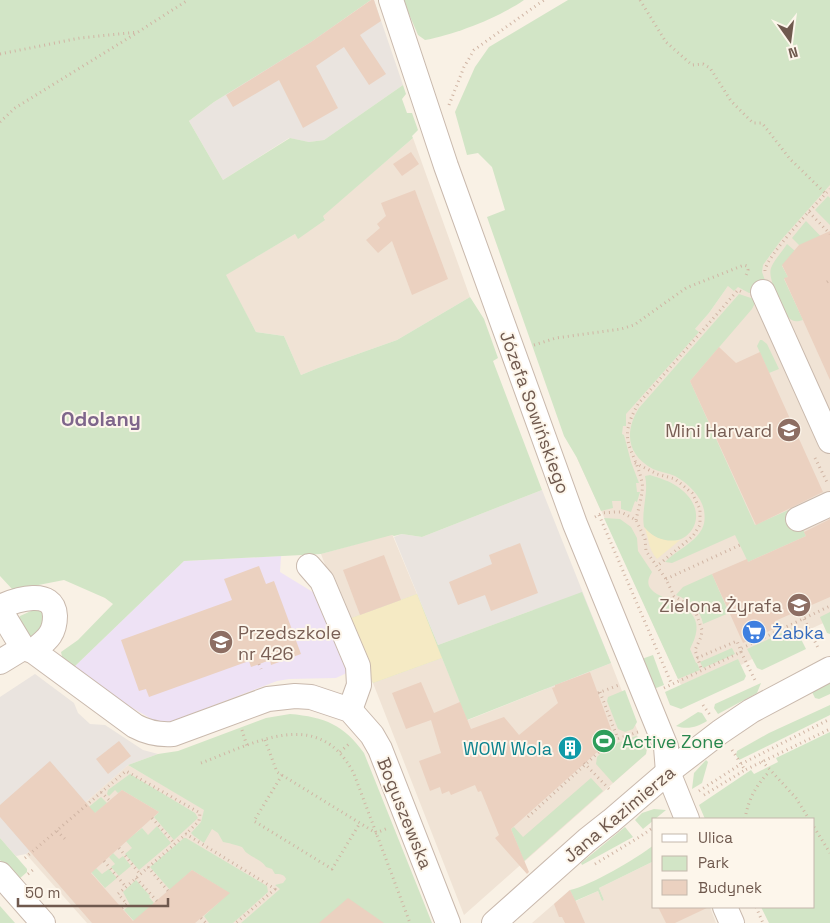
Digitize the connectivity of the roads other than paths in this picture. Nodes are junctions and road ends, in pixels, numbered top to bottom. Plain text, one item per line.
1 (391, 0) edge
2 (763, 292) road end
3 (830, 441) edge
4 (830, 504) edge
5 (798, 519) dead end
6 (309, 566) dead end
7 (0, 609) edge
8 (28, 650) junction
9 (824, 659) edge
10 (0, 662) edge
11 (350, 710) junction
12 (668, 772) junction
13 (687, 818) edge
14 (0, 874) edge
15 (725, 908) edge
16 (42, 923) edge
17 (448, 923) edge
18 (494, 923) edge
19 (732, 923) edge

1 - 12 street, Józefa Sowińskiego
2 - 3 street
4 - 5 street
6 - 11 street
7 - 8 street
7 - 8 street
8 - 10 street
8 - 11 street
9 - 12 street, Jana Kazimierza
11 - 17 street, Boguszewska
12 - 13 street, Józefa Sowińskiego
12 - 18 street, Jana Kazimierza
14 - 16 street
15 - 19 street

